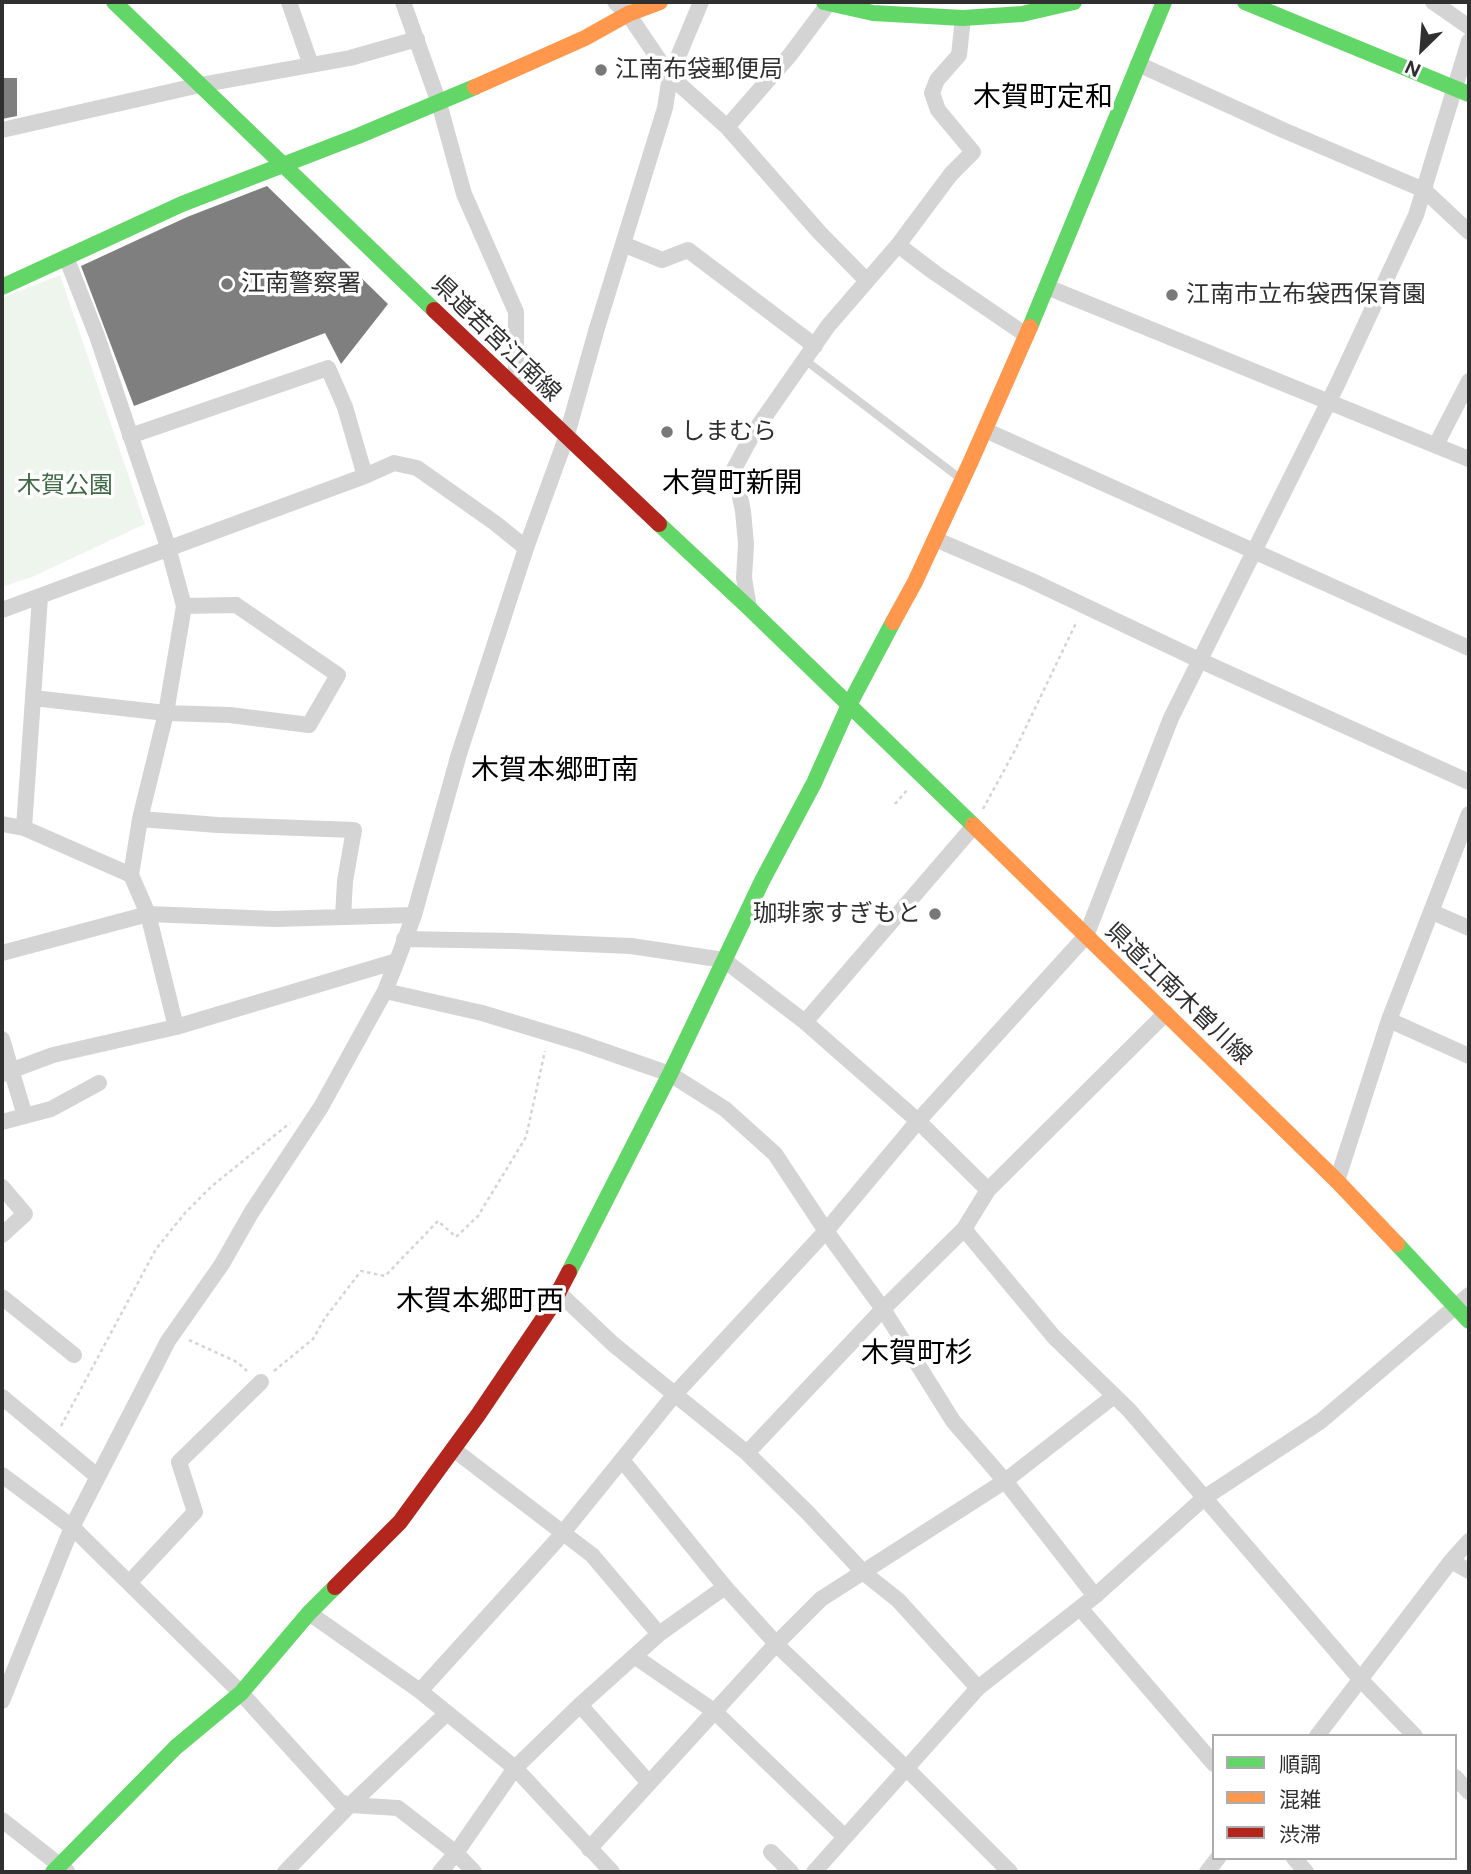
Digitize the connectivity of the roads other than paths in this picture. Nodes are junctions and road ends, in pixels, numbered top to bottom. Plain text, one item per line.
1 (114, 2) edge
2 (289, 2) edge
3 (403, 2) edge
4 (615, 2) edge
5 (660, 2) edge
6 (701, 2) edge
7 (827, 2) edge
8 (1074, 2) edge
9 (1164, 2) edge
10 (1245, 2) edge
11 (1433, 2) edge
12 (628, 14) junction
13 (963, 18) junction
14 (1469, 27) edge
15 (417, 39) junction
16 (1469, 41) edge
17 (1138, 64) junction
18 (312, 65) junction
19 (670, 76) junction
20 (200, 85) junction
21 (1454, 88) junction
22 (1469, 94) edge
23 (439, 103) junction
24 (727, 127) junction
25 (2, 130) edge
26 (282, 165) junction
27 (1424, 190) junction
28 (1469, 232) edge
29 (623, 244) junction
30 (898, 245) junction
31 (66, 257) junction
32 (867, 281) junction
33 (2, 287) edge
34 (1047, 287) junction
35 (1026, 335) junction
36 (815, 346) junction
37 (805, 360) junction
38 (1469, 381) edge
39 (516, 389) junction
40 (1329, 400) junction
41 (985, 430) junction
42 (130, 436) junction
43 (566, 438) junction
44 (1436, 445) junction
45 (1469, 459) edge
46 (365, 476) junction
47 (962, 480) junction
48 (935, 539) junction
49 (168, 547) junction
50 (526, 548) junction
51 (1252, 551) junction
52 (40, 597) junction
53 (184, 606) junction
54 (749, 608) junction
55 (2, 610) edge
56 (1469, 648) edge
57 (1199, 660) junction
58 (33, 698) junction
59 (848, 707) junction
60 (166, 713) junction
61 (1469, 782) edge
62 (1469, 814) edge
63 (140, 820) junction
64 (2, 824) edge
65 (973, 827) junction
66 (24, 828) junction
67 (131, 875) junction
68 (1432, 912) junction
69 (148, 914) junction
70 (414, 915) junction
71 (343, 917) junction
72 (1469, 928) edge
73 (1086, 936) junction
74 (404, 939) junction
75 (2, 953) edge
76 (724, 960) junction
77 (397, 961) junction
78 (385, 991) junction
79 (1166, 1013) junction
80 (1389, 1020) junction
81 (805, 1022) junction
82 (176, 1027) junction
83 (2, 1039) edge
84 (1469, 1056) edge
85 (6, 1072) edge
86 (670, 1074) junction
87 (99, 1083) dead end
88 (24, 1116) junction
89 (918, 1121) junction
90 (2, 1122) edge
91 (1337, 1181) junction
92 (2, 1188) edge
93 (988, 1191) junction
94 (964, 1230) junction
95 (826, 1231) junction
96 (2, 1235) edge
97 (557, 1291) junction
98 (1469, 1296) edge
99 (2, 1297) edge
100 (1457, 1307) junction
101 (883, 1309) junction
102 (1469, 1321) edge
103 (74, 1355) dead end
104 (261, 1382) road end
105 (675, 1394) junction
106 (1114, 1396) junction
107 (2, 1397) edge
108 (453, 1449) junction
109 (747, 1453) junction
110 (622, 1460) junction
111 (2, 1475) edge
112 (97, 1476) junction
113 (1005, 1481) junction
114 (1204, 1498) junction
115 (72, 1527) junction
116 (564, 1532) junction
117 (1469, 1541) edge
118 (1451, 1560) junction
119 (1469, 1571) edge
120 (864, 1573) junction
121 (129, 1583) junction
122 (725, 1587) junction
123 (1095, 1596) junction
124 (1080, 1608) junction
125 (309, 1612) junction
126 (659, 1634) junction
127 (776, 1644) junction
128 (634, 1656) junction
129 (1361, 1680) junction
130 (978, 1688) junction
131 (421, 1691) junction
132 (241, 1693) junction
133 (2, 1701) edge
134 (580, 1705) junction
135 (714, 1711) junction
136 (447, 1713) junction
137 (1319, 1734) edge
138 (1413, 1734) edge
139 (1212, 1762) edge
140 (515, 1768) junction
141 (906, 1768) junction
142 (1457, 1779) edge
143 (649, 1783) junction
144 (1469, 1792) edge
145 (350, 1805) junction
146 (2, 1820) edge
147 (845, 1837) junction
148 (589, 1849) junction
149 (771, 1852) dead end
150 (456, 1853) junction
151 (1001, 1869) edge
152 (61, 1870) edge
153 (285, 1872) edge
154 (440, 1872) edge
155 (474, 1872) edge
156 (612, 1872) edge
157 (791, 1872) edge
158 (814, 1872) edge

1 - 20 street, 県道若宮江南線
2 - 18 street
3 - 15 street
4 - 12 street
5 - 12 street
6 - 19 street
7 - 13 street
7 - 24 street
8 - 13 street
9 - 17 street
10 - 21 street
11 - 14 street
12 - 19 street
12 - 23 street
13 - 30 street
15 - 18 street
15 - 23 street
16 - 21 street
17 - 27 street
17 - 34 street
18 - 20 street
19 - 24 street
19 - 29 street
20 - 25 street
20 - 26 street, 県道若宮江南線
21 - 22 street
21 - 27 street
23 - 26 street
23 - 39 street
24 - 32 street
26 - 31 street
26 - 39 street, 県道若宮江南線
27 - 28 street
27 - 40 street
29 - 36 street
29 - 43 street
30 - 32 street
30 - 35 street
31 - 33 street
31 - 42 street
32 - 36 street
34 - 35 street
34 - 40 street
35 - 41 street
36 - 37 street
37 - 47 lane
37 - 54 street
38 - 44 street
39 - 43 street, 県道若宮江南線
40 - 44 street
40 - 51 street
41 - 47 street
41 - 51 street
42 - 46 street
42 - 49 street
43 - 50 street
43 - 54 street, 県道若宮江南線
44 - 45 street
46 - 49 street
46 - 50 street
47 - 48 street
48 - 57 street
48 - 59 street
49 - 52 street
49 - 53 street
50 - 70 street
51 - 56 street
51 - 57 street
52 - 55 street
52 - 58 street
53 - 60 street
53 - 60 street
54 - 59 street, 県道若宮江南線
57 - 61 street
57 - 73 street
58 - 60 street
58 - 66 street
59 - 65 street, 県道江南木曽川線
59 - 76 street
60 - 63 street
62 - 68 street
63 - 67 street
63 - 71 street
64 - 66 street
65 - 73 street, 県道江南木曽川線
65 - 81 street
66 - 67 street
67 - 69 street
68 - 72 street
68 - 80 street
69 - 71 street
69 - 75 street
69 - 82 street
70 - 71 street
70 - 74 street
73 - 79 street, 県道江南木曽川線
73 - 89 street
74 - 76 street
74 - 77 street
76 - 81 street
76 - 86 street
77 - 78 street
77 - 82 street
78 - 86 street
78 - 112 street
79 - 91 street, 県道江南木曽川線
79 - 93 street
80 - 84 street
80 - 91 street
81 - 89 street
82 - 85 street
83 - 85 street
85 - 88 street
86 - 95 street
86 - 97 street
87 - 88 street
88 - 90 street
89 - 93 street
89 - 95 street
91 - 100 street, 県道江南木曽川線
92 - 96 street
93 - 94 street
94 - 101 street
94 - 106 street
95 - 101 street
95 - 105 street
97 - 105 street
97 - 108 street
98 - 100 street
99 - 103 street
100 - 102 street, 県道江南木曽川線
100 - 114 street
101 - 109 street
101 - 113 street
104 - 121 street
105 - 109 street
105 - 110 street
106 - 113 street
106 - 114 street
107 - 112 street
108 - 116 street
108 - 125 street
109 - 120 street
110 - 116 street
110 - 122 street
111 - 115 street
112 - 115 street
113 - 120 street
113 - 123 street
114 - 123 street
114 - 129 street
115 - 121 street
115 - 133 street
116 - 126 street
116 - 131 street
117 - 118 street
118 - 119 street
118 - 129 street
120 - 127 street
120 - 130 street
121 - 132 street
122 - 126 street
122 - 127 street
123 - 124 street
124 - 130 street
124 - 139 street
125 - 131 street
125 - 132 street
126 - 128 street
127 - 135 street
127 - 141 street
128 - 134 street
128 - 135 street
129 - 137 street
129 - 138 street
130 - 141 street
131 - 136 street
132 - 145 street
132 - 152 street
134 - 140 street
134 - 143 street
135 - 143 street
135 - 147 street
136 - 140 street
136 - 145 street
140 - 148 street
140 - 150 street
141 - 147 street
141 - 151 street
142 - 144 street
143 - 148 street
145 - 150 street
145 - 153 street
146 - 152 street
147 - 158 street
148 - 156 street
149 - 157 street
150 - 154 street
150 - 155 street

